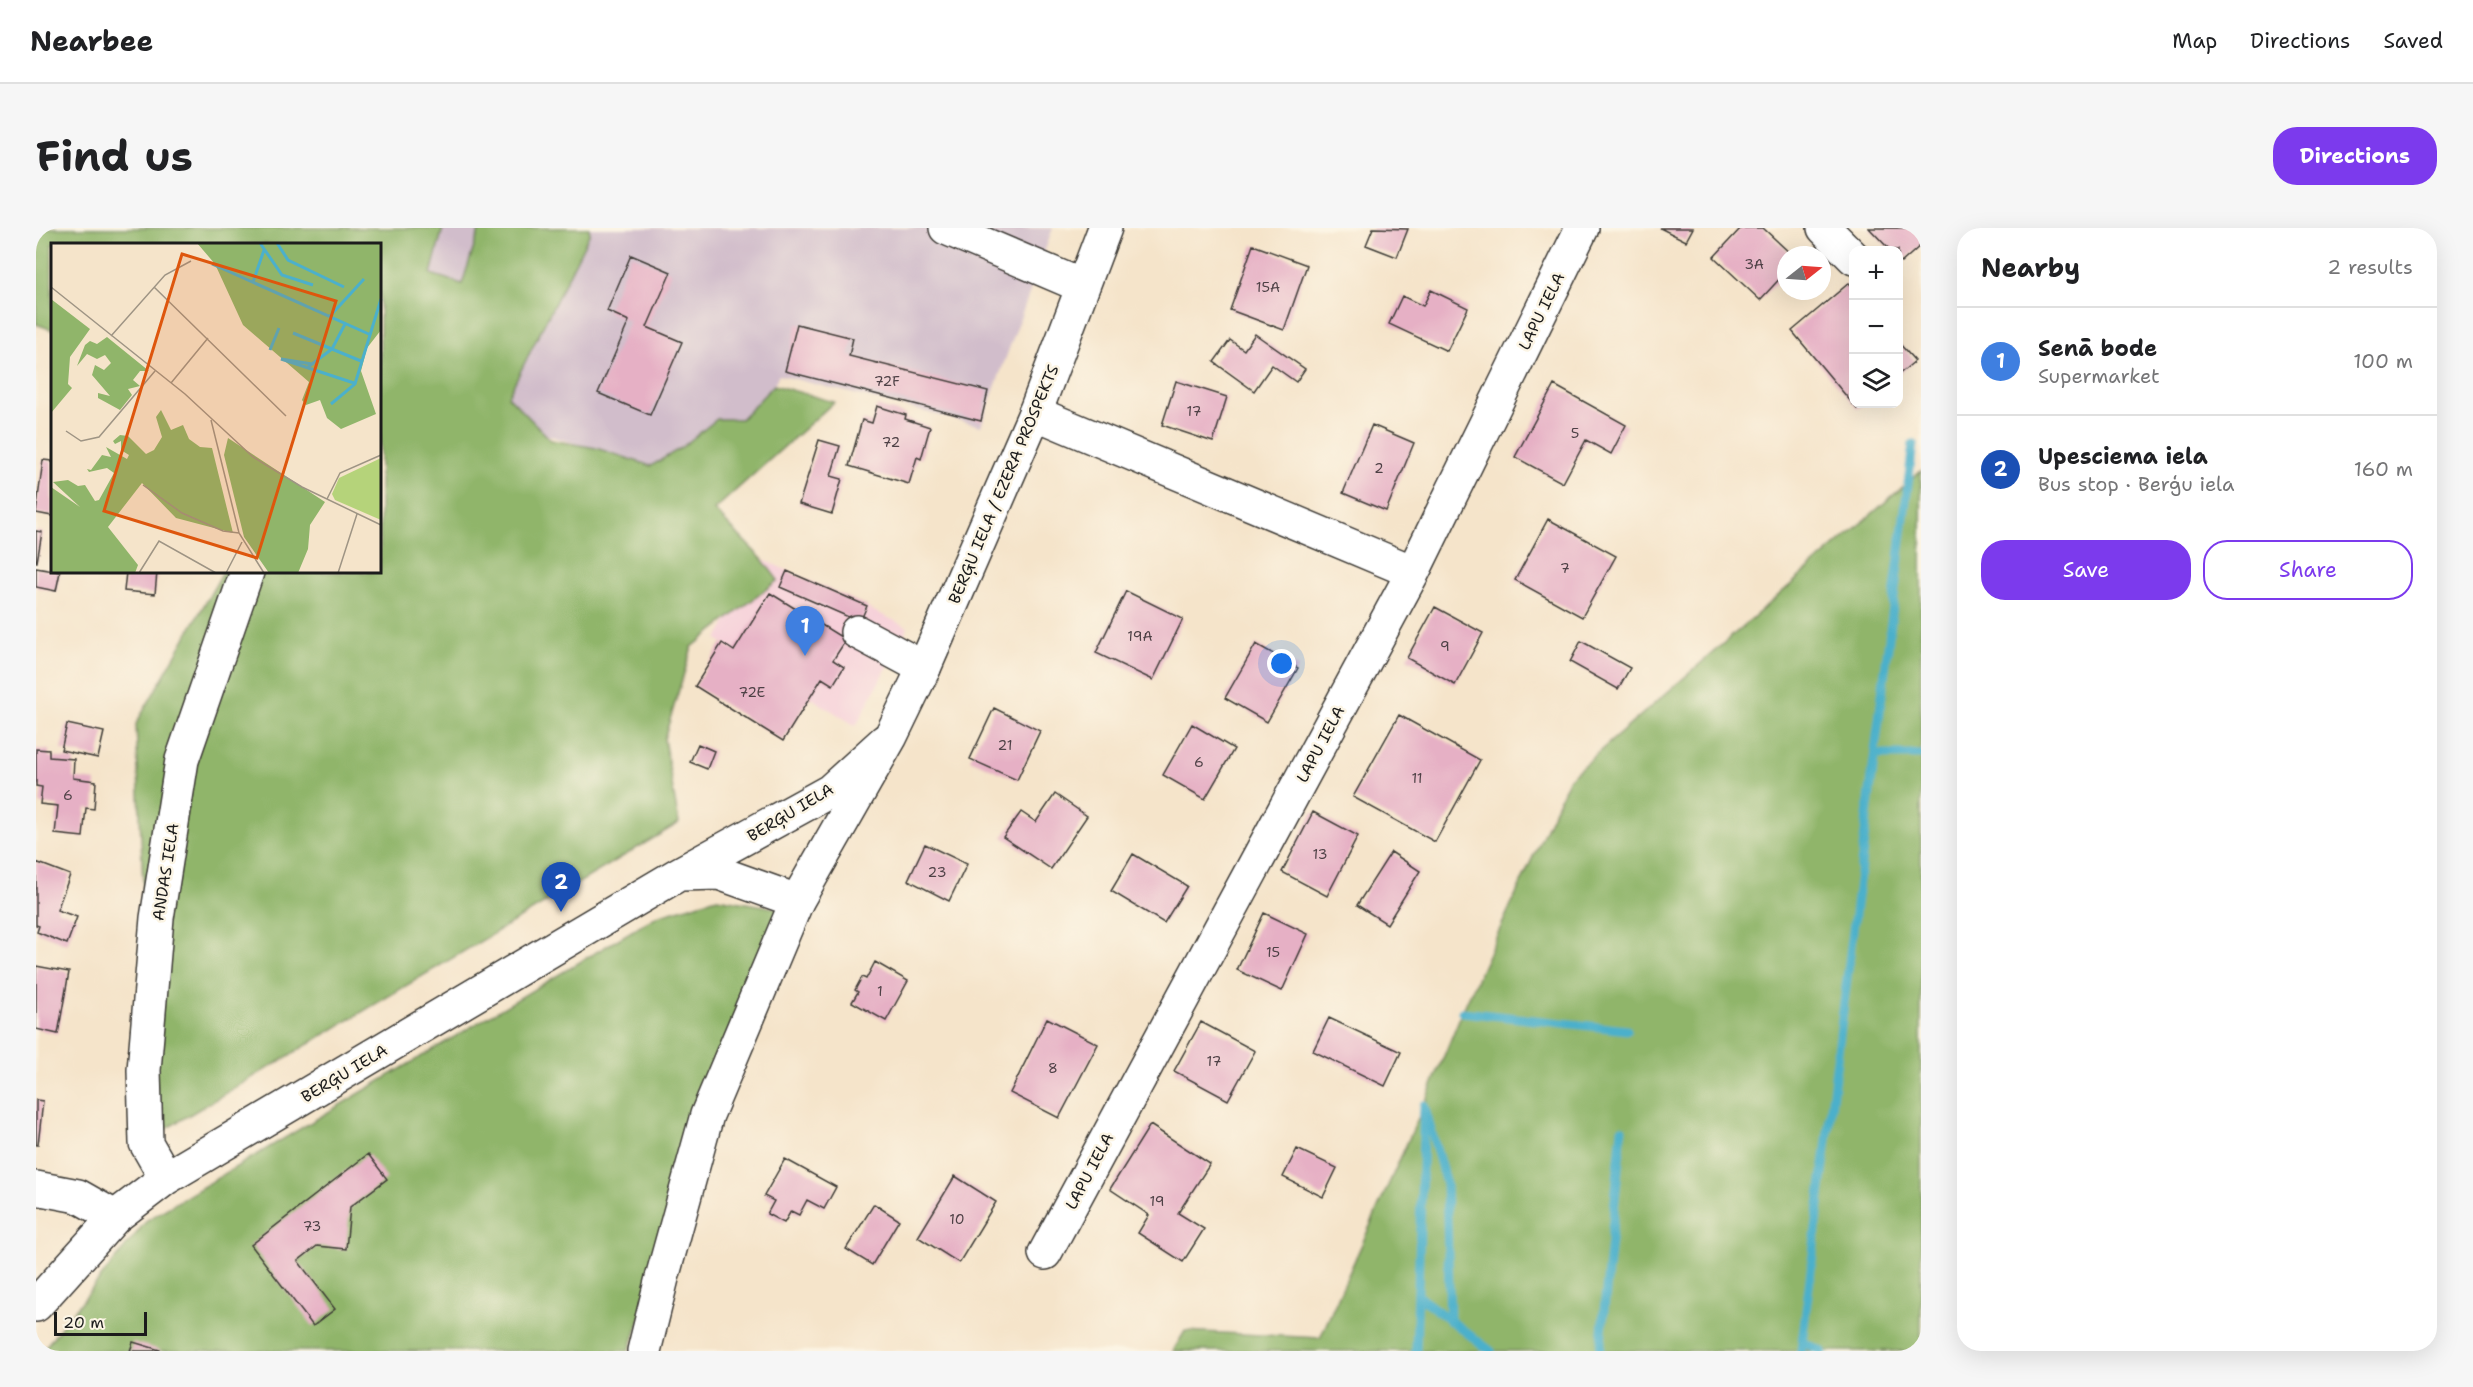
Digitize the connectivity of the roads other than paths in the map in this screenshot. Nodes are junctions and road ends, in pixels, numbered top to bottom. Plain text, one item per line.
1 (946, 228) edge
2 (1105, 228) edge
3 (1582, 228) edge
4 (1824, 228) edge
5 (1849, 253) edge
6 (1082, 286) junction
7 (1035, 413) junction
8 (1413, 572) junction
9 (247, 573) edge
10 (857, 632) dead end
11 (924, 668) junction
12 (891, 736) junction
13 (679, 874) junction
14 (797, 901) junction
15 (166, 1178) junction
16 (36, 1188) edge
17 (115, 1217) junction
18 (1045, 1253) dead end
19 (36, 1305) edge
20 (644, 1351) edge

1 - 6 street
2 - 6 street, BERĢU IELA / EZERA PROSPEKTS
3 - 8 street, LAPU IELA
4 - 5 street
6 - 7 street, BERĢU IELA / EZERA PROSPEKTS
7 - 8 street
7 - 11 street, BERĢU IELA / EZERA PROSPEKTS
8 - 18 street, LAPU IELA
9 - 15 street, ANDAS IELA
10 - 11 street
11 - 12 street, BERĢU IELA / EZERA PROSPEKTS
12 - 13 street, BERĢU IELA
12 - 14 street, BERĢU IELA / EZERA PROSPEKTS
13 - 14 street, BERĢU IELA
13 - 15 street, BERĢU IELA
14 - 20 street, BERĢU IELA / EZERA PROSPEKTS
15 - 17 street, BERĢU IELA
16 - 17 street
17 - 19 street, BERĢU IELA

